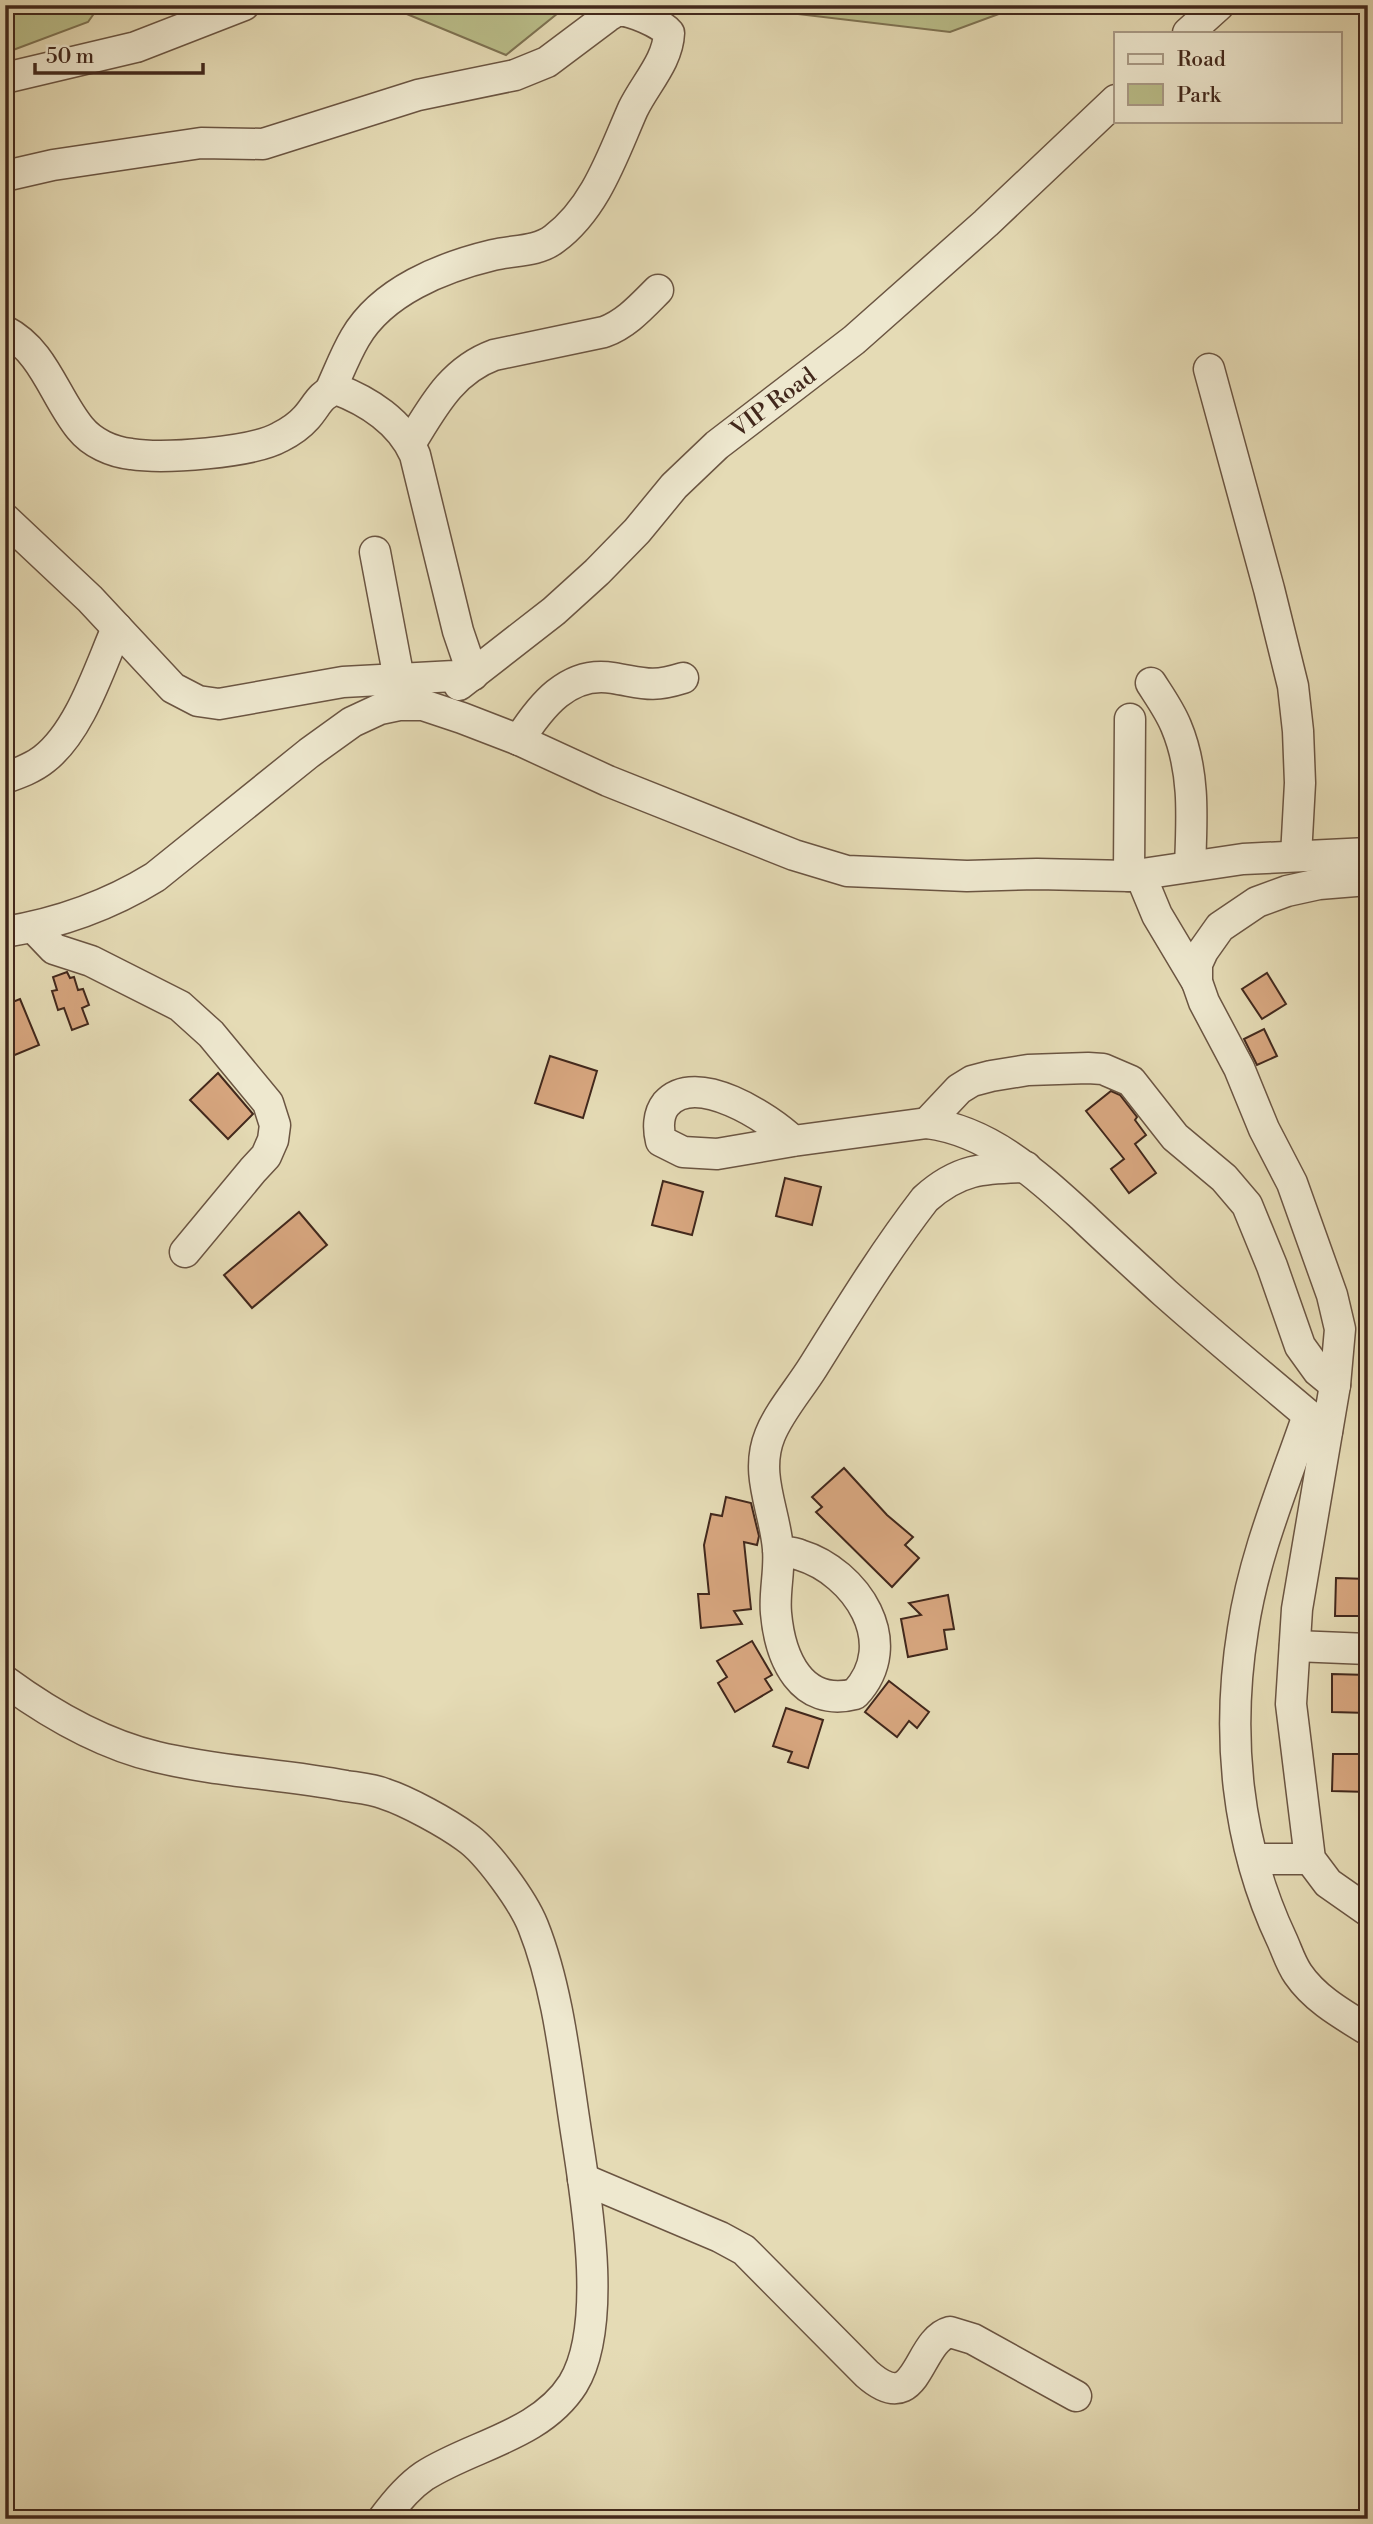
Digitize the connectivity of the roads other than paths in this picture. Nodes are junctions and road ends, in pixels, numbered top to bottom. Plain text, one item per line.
1 (244, 5) edge
2 (1219, 5) edge
3 (1189, 32) edge
4 (5, 78) edge
5 (1114, 102) edge
6 (5, 176) edge
7 (658, 290) dead end
8 (5, 331) edge
9 (1209, 369) dead end
10 (330, 391) junction
11 (410, 444) junction
12 (5, 519) edge
13 (375, 552) dead end
14 (117, 628) junction
15 (473, 675) junction
16 (683, 678) dead end
17 (399, 679) junction
18 (1151, 683) dead end
19 (436, 708) junction
20 (1130, 719) dead end
21 (519, 740) junction
22 (5, 778) edge
23 (1368, 853) edge
24 (1296, 856) junction
25 (1190, 866) junction
26 (1134, 875) junction
27 (1368, 880) edge
28 (19, 930) edge
29 (1197, 982) junction
30 (927, 1123) junction
31 (793, 1141) dead end
32 (1026, 1167) junction
33 (185, 1252) dead end
34 (1335, 1385) junction
35 (1317, 1423) junction
36 (778, 1551) junction
37 (1295, 1646) junction
38 (1368, 1649) edge
39 (5, 1681) edge
40 (1253, 1859) junction
41 (1310, 1859) junction
42 (1368, 1911) edge
43 (1368, 2030) edge
44 (583, 2179) junction
45 (1076, 2396) dead end
46 (383, 2519) edge

1 - 4 street
2 - 3 street
5 - 15 street, VIP Road
6 - 10 street
7 - 11 street
8 - 10 street
9 - 24 street
10 - 11 street
11 - 15 street
12 - 14 street
13 - 17 street
14 - 17 street
14 - 22 street
15 - 17 street
15 - 19 street, VIP Road
16 - 21 street
18 - 25 street
19 - 21 street
19 - 28 street
20 - 26 street
21 - 26 street
23 - 24 street
24 - 25 street
25 - 26 street
26 - 29 street
27 - 29 street
28 - 33 street
29 - 34 street
30 - 31 street
30 - 32 street
30 - 34 street
32 - 35 street
32 - 36 street
34 - 35 street
35 - 37 street
35 - 40 street
36 - 36 street
37 - 38 street
37 - 41 street
39 - 44 street
40 - 41 street
40 - 43 street
41 - 42 street
44 - 45 street
44 - 46 street

